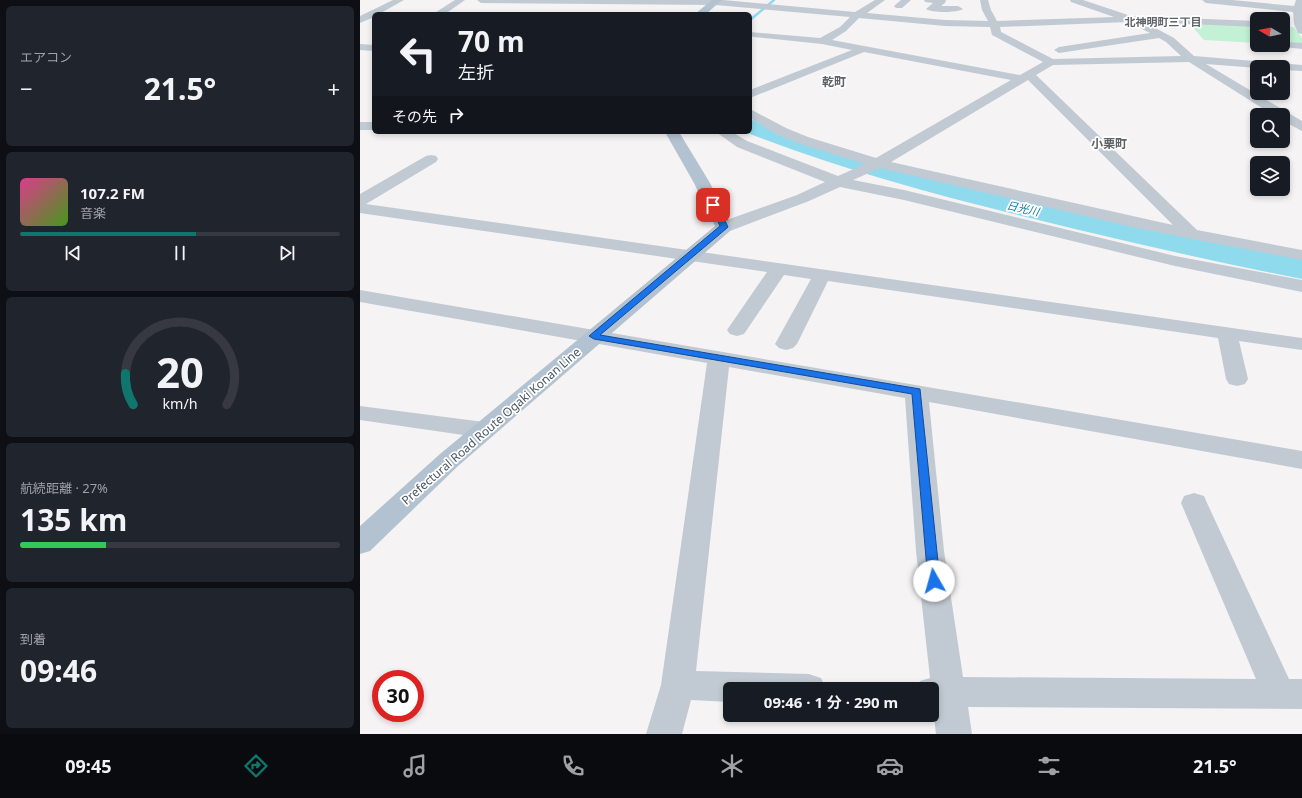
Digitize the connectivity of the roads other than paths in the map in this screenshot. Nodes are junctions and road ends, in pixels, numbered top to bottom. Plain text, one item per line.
1 (400, 0) edge
2 (461, 0) edge
3 (481, 0) edge
4 (577, 0) edge
5 (790, 0) edge
6 (881, 0) edge
7 (1074, 0) edge
8 (1206, 0) edge
9 (540, 1) edge
10 (717, 1) edge
11 (753, 3) edge
12 (930, 4) edge
13 (912, 5) edge
14 (979, 7) edge
15 (1300, 7) edge
16 (779, 8) junction
17 (376, 12) edge
18 (441, 12) edge
19 (703, 12) edge
20 (744, 12) edge
21 (372, 14) edge
22 (857, 15) junction
23 (773, 17) dead end
24 (1130, 19) junction
25 (360, 20) edge
26 (995, 24) junction
27 (1250, 24) edge
28 (763, 26) dead end
29 (1298, 27) edge
30 (752, 35) edge
31 (1160, 35) junction
32 (822, 41) junction
33 (1290, 45) edge
34 (1302, 46) edge
35 (360, 48) edge
36 (372, 48) edge
37 (863, 49) junction
38 (1036, 54) junction
39 (1191, 59) junction
40 (1051, 62) junction
41 (1302, 68) edge
42 (1025, 77) junction
43 (752, 93) edge
44 (1271, 108) edge
45 (752, 114) edge
46 (1290, 120) edge
47 (360, 126) edge
48 (372, 126) edge
49 (1302, 127) edge
50 (673, 134) edge
51 (726, 134) edge
52 (431, 159) dead end
53 (877, 164) junction
54 (841, 181) junction
55 (360, 201) edge
56 (360, 208) edge
57 (724, 227) junction
58 (1192, 234) junction
59 (1302, 255) edge
60 (689, 256) junction
61 (778, 269) junction
62 (822, 275) junction
63 (1302, 286) edge
64 (360, 296) edge
65 (737, 330) dead end
66 (1227, 333) junction
67 (594, 336) junction
68 (786, 344) dead end
69 (1302, 344) edge
70 (719, 358) junction
71 (1237, 379) dead end
72 (916, 392) junction
73 (360, 413) edge
74 (484, 430) junction
75 (1302, 460) edge
76 (1194, 503) dead end
77 (360, 543) edge
78 (678, 685) junction
79 (723, 686) edge
80 (940, 693) edge
81 (1291, 694) edge
82 (664, 734) edge
83 (954, 734) edge

1 - 17 street
2 - 18 street
3 - 9 street
4 - 9 street
4 - 10 street
5 - 16 street
6 - 22 street
7 - 24 street
8 - 15 street
10 - 11 street
10 - 19 main road
11 - 16 street
11 - 20 street
12 - 13 street
12 - 14 street
14 - 26 street
15 - 29 street
16 - 22 street
16 - 23 street
21 - 25 street
22 - 26 street
22 - 32 street
24 - 26 street
24 - 27 street
24 - 31 street
26 - 38 street
28 - 30 street
30 - 32 street
31 - 38 street
31 - 39 street
32 - 37 street
33 - 34 street
35 - 36 street
37 - 42 street
37 - 43 street
38 - 40 street
39 - 40 street
39 - 41 street
39 - 44 street
40 - 42 street
42 - 53 street
42 - 58 street
45 - 53 street
46 - 49 street
47 - 48 street
50 - 57 main road
51 - 54 street
52 - 55 street
53 - 54 street
53 - 58 street
54 - 57 street
54 - 63 street
56 - 60 street
57 - 60 main road, Prefectural Road Route Ogaki Konan Line
58 - 59 street
60 - 61 street
60 - 67 main road, Prefectural Road Route Ogaki Konan Line
61 - 62 street
61 - 65 street
62 - 66 street
62 - 68 street
64 - 67 street
66 - 69 street
66 - 71 street
67 - 70 street
67 - 74 main road, Prefectural Road Route Ogaki Konan Line
70 - 72 street
70 - 78 street
72 - 75 street
72 - 80 street
73 - 74 street
74 - 77 main road, Prefectural Road Route Ogaki Konan Line
76 - 81 street
78 - 79 street
78 - 82 street
80 - 81 street
80 - 83 street

